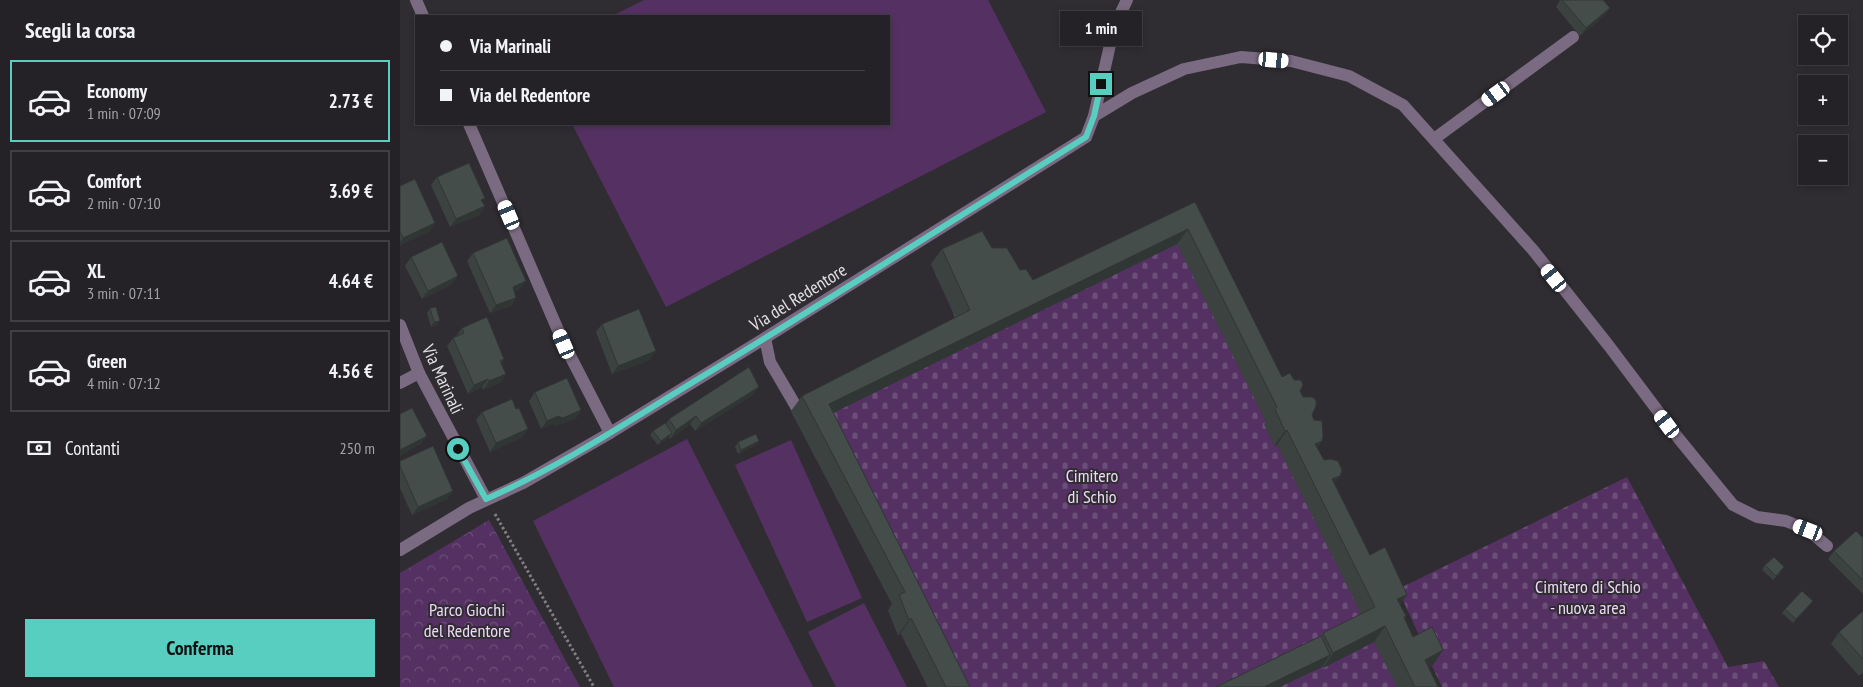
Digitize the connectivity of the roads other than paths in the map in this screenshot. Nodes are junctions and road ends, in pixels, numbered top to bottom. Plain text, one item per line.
1 (416, 0) edge
2 (1127, 0) edge
3 (423, 15) edge
4 (1573, 37) dead end
5 (1094, 116) junction
6 (469, 125) edge
7 (1434, 139) junction
8 (400, 325) edge
9 (765, 338) junction
10 (419, 373) junction
11 (400, 383) edge
12 (809, 428) edge
13 (610, 433) junction
14 (486, 499) junction
15 (1827, 546) dead end
16 (400, 550) edge

1 - 3 street
2 - 5 street, Via del Redentore
4 - 7 street
5 - 7 street
5 - 9 street, Via del Redentore
6 - 13 street
7 - 15 street
8 - 10 street, Via Marinali
9 - 12 street
9 - 13 street, Via del Redentore
10 - 11 street
10 - 14 street, Via Marinali
13 - 14 street, Via del Redentore
14 - 16 street, Via del Redentore

